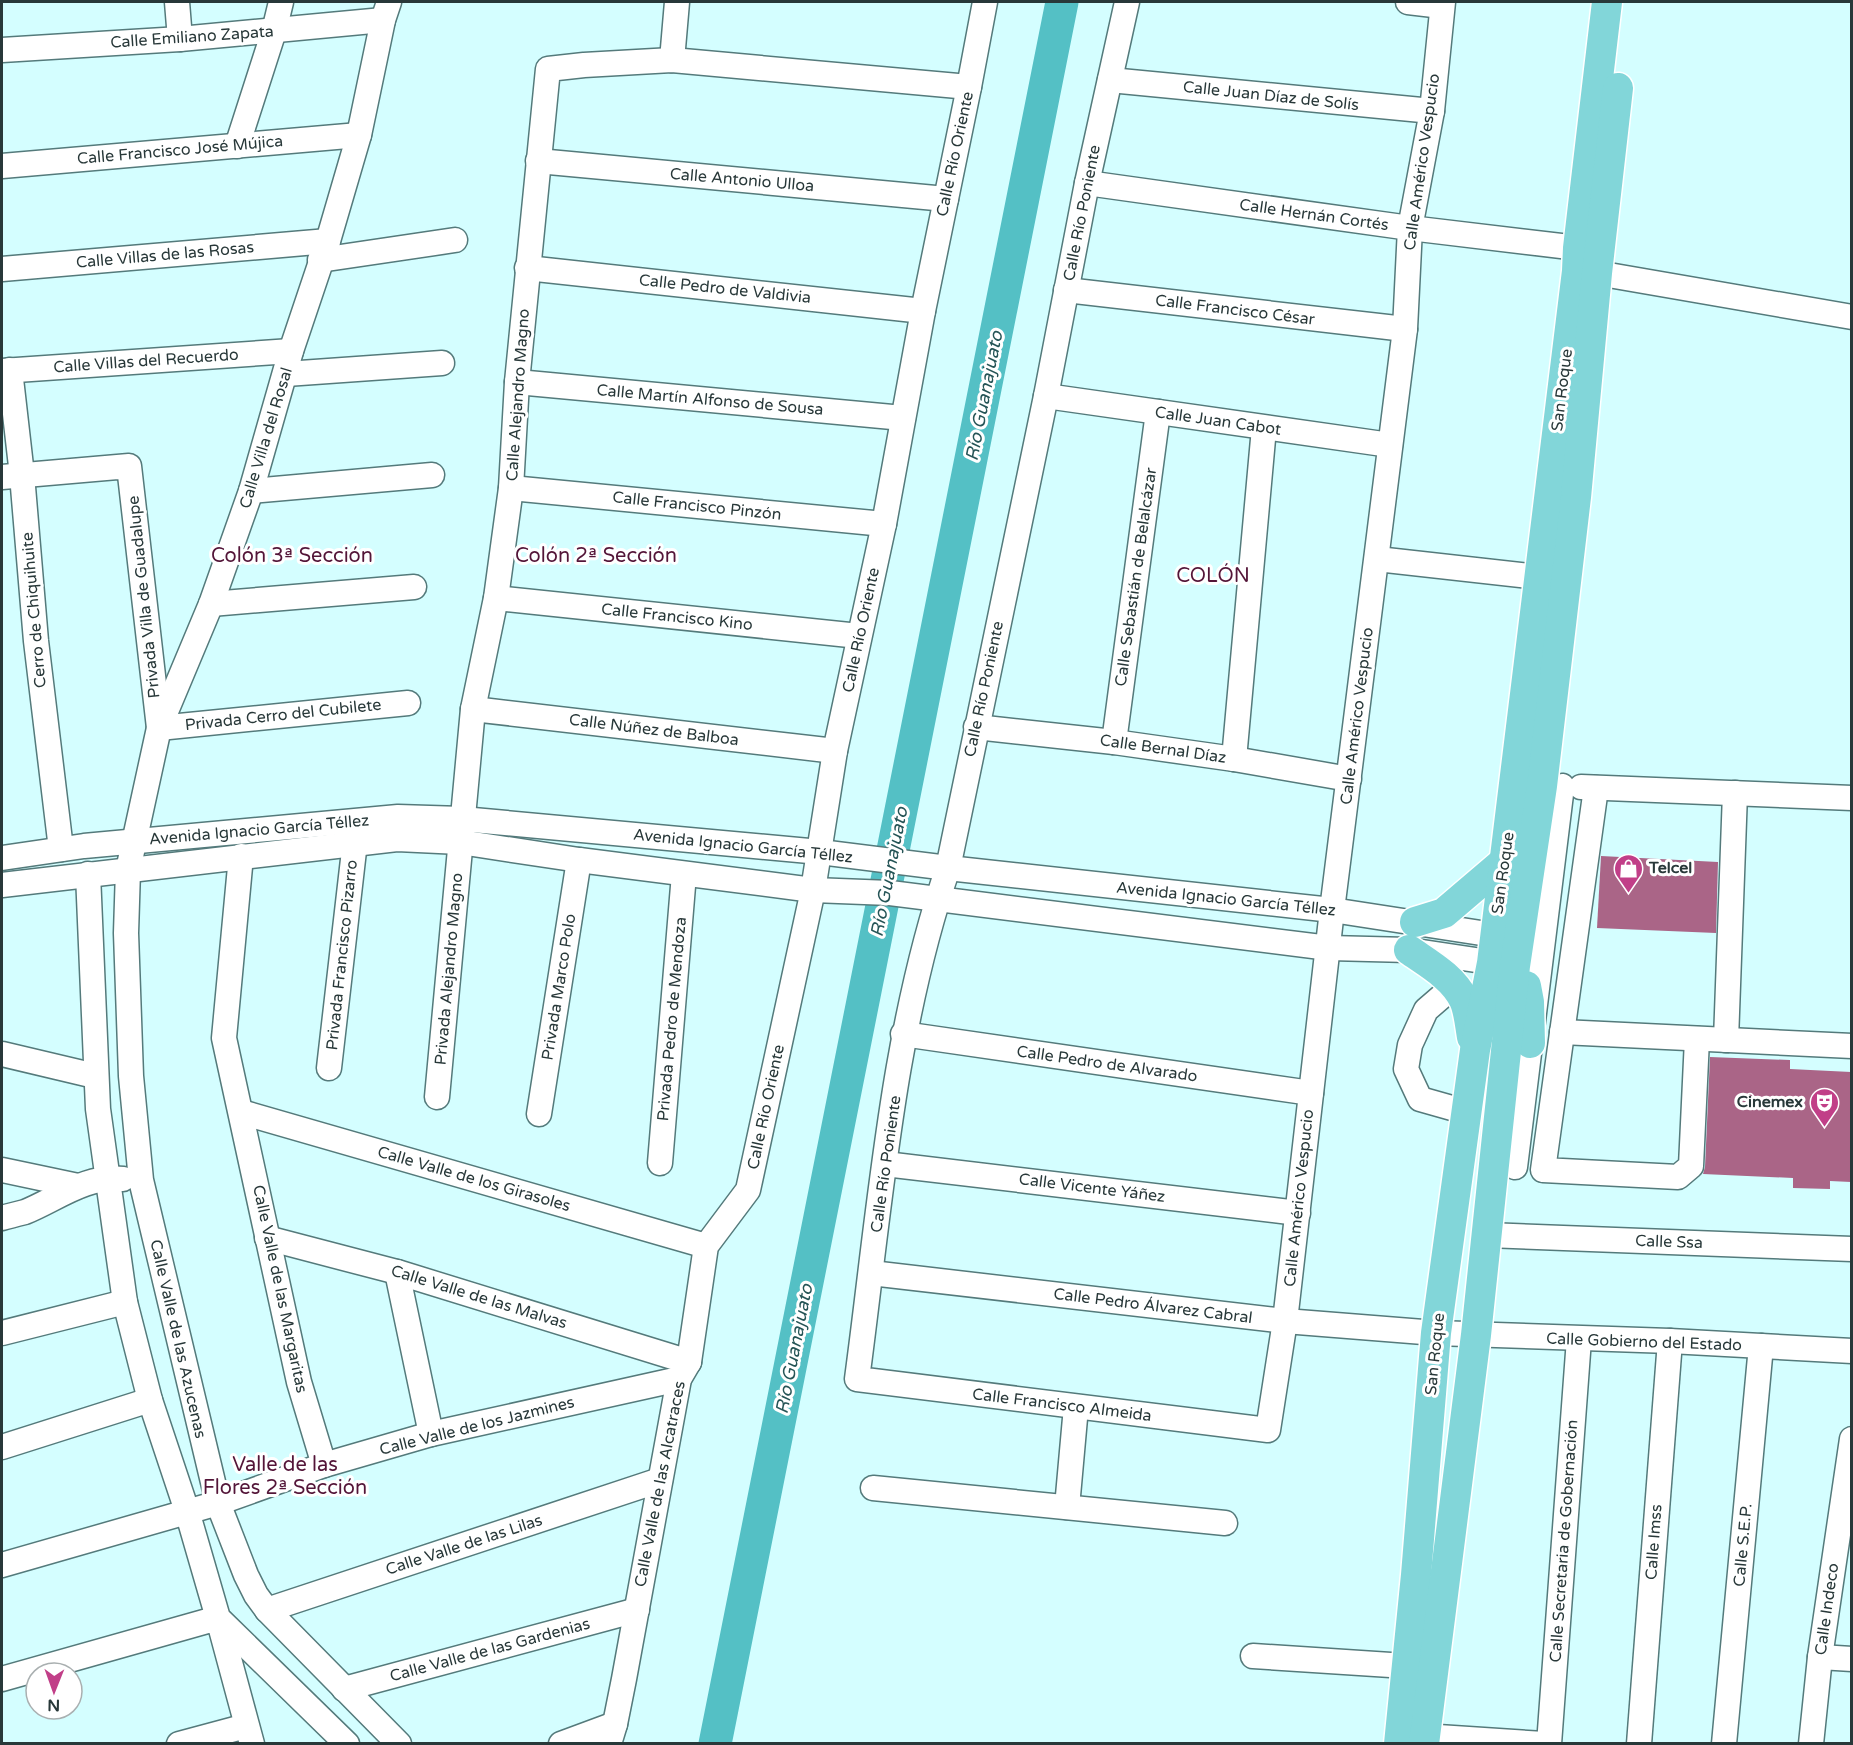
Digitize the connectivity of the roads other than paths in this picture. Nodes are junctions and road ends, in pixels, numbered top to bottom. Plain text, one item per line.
1 (177, 2) edge
2 (281, 2) edge
3 (677, 2) edge
4 (985, 2) edge
5 (1126, 2) edge
6 (1408, 2) edge
7 (1607, 2) edge
8 (1628, 2) edge
9 (1443, 4) edge
10 (386, 10) edge
11 (274, 31) junction
12 (180, 39) junction
13 (2, 50) edge
14 (672, 60) junction
15 (1110, 80) junction
16 (969, 87) junction
17 (1432, 111) junction
18 (359, 135) junction
19 (237, 146) junction
20 (538, 161) junction
21 (2, 166) edge
22 (1087, 183) junction
23 (946, 199) junction
24 (1410, 228) junction
25 (454, 240) dead end
26 (1578, 248) junction
27 (324, 251) junction
28 (527, 268) junction
29 (2, 269) edge
30 (1597, 273) junction
31 (1066, 290) junction
32 (923, 311) junction
33 (1851, 317) edge
34 (1405, 329) junction
35 (288, 363) junction
36 (442, 363) dead end
37 (6, 371) edge
38 (517, 382) junction
39 (1046, 396) junction
40 (1158, 412) junction
41 (903, 418) junction
42 (1264, 428) junction
43 (1390, 445) junction
44 (432, 475) dead end
45 (12, 476) edge
46 (511, 489) junction
47 (251, 491) junction
48 (884, 524) junction
49 (1377, 559) junction
50 (1539, 577) junction
51 (414, 587) dead end
52 (496, 598) junction
53 (211, 604) junction
54 (859, 636) junction
55 (408, 703) dead end
56 (473, 709) junction
57 (976, 727) junction
58 (159, 728) junction
59 (1114, 742) junction
60 (835, 751) junction
61 (1234, 759) junction
62 (1349, 779) junction
63 (1596, 788) junction
64 (1735, 793) junction
65 (1554, 794) junction
66 (1851, 798) edge
67 (461, 831) junction
68 (132, 841) junction
69 (355, 842) junction
70 (62, 849) junction
71 (828, 853) junction
72 (241, 856) junction
73 (2, 858) edge
74 (579, 860) junction
75 (1505, 861) junction
76 (944, 868) junction
77 (128, 870) junction
78 (88, 874) junction
79 (684, 874) junction
80 (2, 885) edge
81 (822, 891) junction
82 (935, 899) junction
83 (1332, 910) junction
84 (1412, 936) junction
85 (1508, 943) junction
86 (1329, 948) junction
87 (1455, 985) junction
88 (1562, 1032) junction
89 (903, 1034) junction
90 (1697, 1039) junction
91 (1726, 1040) junction
92 (1530, 1043) junction
93 (1851, 1046) edge
94 (1475, 1050) junction
95 (2, 1054) edge
96 (329, 1068) dead end
97 (95, 1076) junction
98 (1311, 1094) junction
99 (437, 1097) dead end
100 (242, 1112) junction
101 (1466, 1112) junction
102 (539, 1114) dead end
103 (660, 1163) dead end
104 (885, 1164) junction
105 (1504, 1166) junction
106 (2, 1170) edge
107 (1543, 1170) junction
108 (107, 1177) junction
109 (141, 1180) junction
110 (78, 1186) junction
111 (1299, 1213) junction
112 (2, 1218) edge
113 (1487, 1235) junction
114 (267, 1238) junction
115 (706, 1246) junction
116 (1851, 1249) edge
117 (397, 1272) junction
118 (871, 1273) junction
119 (125, 1302) junction
120 (1285, 1321) junction
121 (2, 1333) edge
122 (1436, 1334) junction
123 (1476, 1335) junction
124 (1579, 1339) junction
125 (1670, 1341) junction
126 (1761, 1347) junction
127 (1851, 1351) edge
128 (684, 1370) junction
129 (857, 1378) joint
130 (150, 1400) junction
131 (1076, 1407) junction
132 (1268, 1430) joint
133 (431, 1434) junction
134 (1851, 1444) edge
135 (2, 1447) edge
136 (324, 1465) junction
137 (660, 1480) junction
138 (873, 1488) dead end
139 (218, 1503) junction
140 (1067, 1507) junction
141 (187, 1511) junction
142 (1225, 1523) dead end
143 (2, 1565) edge
144 (267, 1610) junction
145 (636, 1610) junction
146 (218, 1617) junction
147 (1253, 1656) dead end
148 (1820, 1657) junction
149 (1851, 1659) edge
150 (1406, 1666) junction
151 (2, 1679) edge
152 (344, 1689) junction
153 (612, 1733) edge
154 (249, 1735) edge
155 (1412, 1739) edge
156 (179, 1743) edge
157 (347, 1743) edge
158 (399, 1743) edge
159 (561, 1743) edge
160 (1544, 1743) edge
161 (1549, 1743) edge
162 (1639, 1743) edge
163 (1724, 1743) edge
164 (1811, 1743) edge

1 - 12 street
2 - 11 street
3 - 14 street
4 - 16 street, Calle Río Oriente
5 - 15 street, Calle Río Poniente
6 - 9 street
7 - 26 main road, San Roque
8 - 30 main road, San Roque
9 - 17 street, Calle Américo Vespucio
10 - 11 street, Calle Emiliano Zapata
10 - 18 street, Calle Villa del Rosal
11 - 12 street, Calle Emiliano Zapata
11 - 19 street
12 - 13 street, Calle Emiliano Zapata
14 - 16 street, Calle Alejandro Magno
14 - 20 street, Calle Alejandro Magno
15 - 17 street, Calle Juan Díaz de Solís
15 - 22 street, Calle Río Poniente
16 - 23 street, Calle Río Oriente
17 - 24 street, Calle Américo Vespucio
18 - 19 street, Calle Francisco José Mújica
18 - 27 street, Calle Villa del Rosal
19 - 21 street, Calle Francisco José Mújica
20 - 23 street, Calle Antonio Ulloa
20 - 28 street, Calle Alejandro Magno
22 - 24 street, Calle Hernán Cortés
22 - 31 street, Calle Río Poniente
23 - 32 street, Calle Río Oriente
24 - 26 street, Calle Hernán Cortés
24 - 34 street, Calle Américo Vespucio
25 - 27 street, Calle Villas de las Rosas
26 - 50 main road, San Roque
27 - 29 street, Calle Villas de las Rosas
27 - 35 street, Calle Villa del Rosal
28 - 32 street, Calle Pedro de Valdivia
28 - 38 street, Calle Alejandro Magno
30 - 33 street
30 - 65 main road, San Roque
31 - 34 street, Calle Francisco César
31 - 39 street, Calle Río Poniente
32 - 41 street, Calle Río Oriente
34 - 43 street, Calle Américo Vespucio
35 - 36 street, Calle Villas del Recuerdo
35 - 37 street, Calle Villas del Recuerdo
35 - 47 street, Calle Villa del Rosal
37 - 45 street, Cerro de Chiquihuite
38 - 41 street, Calle Martín Alfonso de Sousa
38 - 46 street, Calle Alejandro Magno
39 - 40 street, Calle Juan Cabot
39 - 57 street, Calle Río Poniente
40 - 42 street, Calle Juan Cabot
40 - 59 street, Calle Sebastián de Belalcázar
41 - 48 street, Calle Río Oriente
42 - 43 street, Calle Juan Cabot
42 - 61 street
43 - 49 street, Calle Américo Vespucio
44 - 47 street
45 - 58 street, Privada Villa de Guadalupe
45 - 70 street, Cerro de Chiquihuite
46 - 48 street, Calle Francisco Pinzón
46 - 52 street, Calle Alejandro Magno
47 - 53 street, Calle Villa del Rosal
48 - 54 street, Calle Río Oriente
49 - 50 street
49 - 62 street, Calle Américo Vespucio
50 - 75 main road, San Roque
51 - 53 street
52 - 54 street, Calle Francisco Kino
52 - 56 street, Calle Alejandro Magno
53 - 58 street, Calle Villa del Rosal
54 - 60 street, Calle Río Oriente
55 - 58 street, Privada Cerro del Cubilete
56 - 60 street, Calle Núñez de Balboa
56 - 67 street, Calle Alejandro Magno
57 - 59 street, Calle Bernal Díaz
57 - 76 street, Calle Río Poniente
58 - 68 street, Calle Villa del Rosal
59 - 61 street, Calle Bernal Díaz
60 - 71 street, Calle Río Oriente
61 - 62 street, Calle Bernal Díaz
62 - 83 street, Calle Américo Vespucio
63 - 64 street
63 - 65 street
63 - 88 street
64 - 66 street
64 - 91 street
65 - 85 main road, San Roque
65 - 92 street
67 - 68 street, Avenida Ignacio García Téllez
67 - 69 street, Avenida Ignacio García Téllez
67 - 71 street, Avenida Ignacio García Téllez
67 - 74 street, Avenida Ignacio García Téllez
67 - 99 street, Privada Alejandro Magno
68 - 70 street, Avenida Ignacio García Téllez
68 - 77 street, Calle Villa del Rosal
69 - 72 street, Avenida Ignacio García Téllez
69 - 96 street, Privada Francisco Pizarro
70 - 73 street, Avenida Ignacio García Téllez
71 - 76 street, Avenida Ignacio García Téllez
71 - 81 street, Calle Río Oriente
72 - 77 street, Avenida Ignacio García Téllez
72 - 100 street, Calle Valle de las Margaritas
74 - 79 street, Avenida Ignacio García Téllez
74 - 102 street, Privada Marco Polo
75 - 84 main road
75 - 85 main road, San Roque
76 - 82 street, Calle Río Poniente
76 - 83 street, Avenida Ignacio García Téllez
77 - 78 street, Avenida Ignacio García Téllez
77 - 109 street, Calle Valle de las Azucenas
78 - 80 street, Avenida Ignacio García Téllez
78 - 97 street
79 - 81 street, Avenida Ignacio García Téllez
79 - 103 street, Privada Pedro de Mendoza
81 - 82 street, Avenida Ignacio García Téllez
81 - 115 street, Calle Río Oriente
82 - 86 street, Avenida Ignacio García Téllez
82 - 89 street, Calle Río Poniente
83 - 84 street, Avenida Ignacio García Téllez
83 - 86 street, Calle Américo Vespucio
84 - 85 street, Avenida Ignacio García Téllez
84 - 86 street, Avenida Ignacio García Téllez
84 - 87 main road
85 - 92 main road
85 - 94 main road, San Roque
85 - 105 main road, San Roque
86 - 98 street, Calle Américo Vespucio
87 - 94 main road
87 - 101 street
88 - 90 street
88 - 107 street
89 - 98 street, Calle Pedro de Alvarado
89 - 104 street, Calle Río Poniente
90 - 91 street
90 - 107 street
91 - 93 street
92 - 105 street
94 - 101 main road, San Roque
95 - 97 street
97 - 108 street
98 - 111 street, Calle Américo Vespucio
100 - 114 street, Calle Valle de las Margaritas
100 - 115 street, Calle Valle de los Girasoles
101 - 122 main road, San Roque
104 - 111 street, Calle Vicente Yáñez
104 - 118 street, Calle Río Poniente
105 - 107 street
105 - 113 main road, San Roque
106 - 110 street
108 - 109 street
108 - 110 street
108 - 119 street
109 - 139 street, Calle Valle de las Azucenas
110 - 112 street
111 - 120 street, Calle Américo Vespucio
113 - 116 street, Calle Ssa
113 - 123 main road, San Roque
114 - 117 street, Calle Valle de las Malvas
114 - 136 street, Calle Valle de las Margaritas
115 - 128 street, Calle Valle de las Alcatraces
117 - 128 street, Calle Valle de las Malvas
117 - 133 street
118 - 120 street, Calle Pedro Álvarez Cabral
118 - 129 street, Calle Río Poniente
119 - 121 street
119 - 130 street
120 - 122 street, Calle Pedro Álvarez Cabral
120 - 132 street, Calle Américo Vespucio
122 - 123 street, Calle Gobierno del Estado
122 - 150 main road, San Roque
123 - 124 street, Calle Gobierno del Estado
123 - 155 main road, San Roque
124 - 125 street, Calle Gobierno del Estado
124 - 161 street, Calle Secretaria de Gobernación
125 - 126 street, Calle Gobierno del Estado
125 - 162 street, Calle Imss
126 - 127 street, Calle Gobierno del Estado
126 - 163 street, Calle S.E.P.
128 - 133 street, Calle Valle de los Jazmines
128 - 137 street, Calle Valle de las Alcatraces
129 - 131 street, Calle Francisco Almeida
130 - 135 street
130 - 141 street
131 - 132 street, Calle Francisco Almeida
131 - 140 street
133 - 136 street, Calle Valle de los Jazmines
134 - 148 street, Calle Indeco
136 - 139 street, Calle Valle de los Jazmines
137 - 144 street, Calle Valle de las Lilas
137 - 145 street, Calle Valle de las Alcatraces
138 - 140 street
139 - 141 street, Calle Valle de los Jazmines
139 - 144 street, Calle Valle de las Azucenas
140 - 142 street
141 - 143 street, Calle Valle de los Jazmines
141 - 146 street
144 - 152 street, Calle Valle de las Azucenas
145 - 152 street, Calle Valle de las Gardenias
145 - 153 street, Calle Valle de las Alcatraces
146 - 151 street
146 - 154 street
146 - 157 street
147 - 150 street
148 - 149 street
148 - 164 street, Calle Indeco
150 - 155 main road, San Roque
152 - 158 street, Calle Valle de las Azucenas
153 - 159 street
154 - 156 street
155 - 160 street

